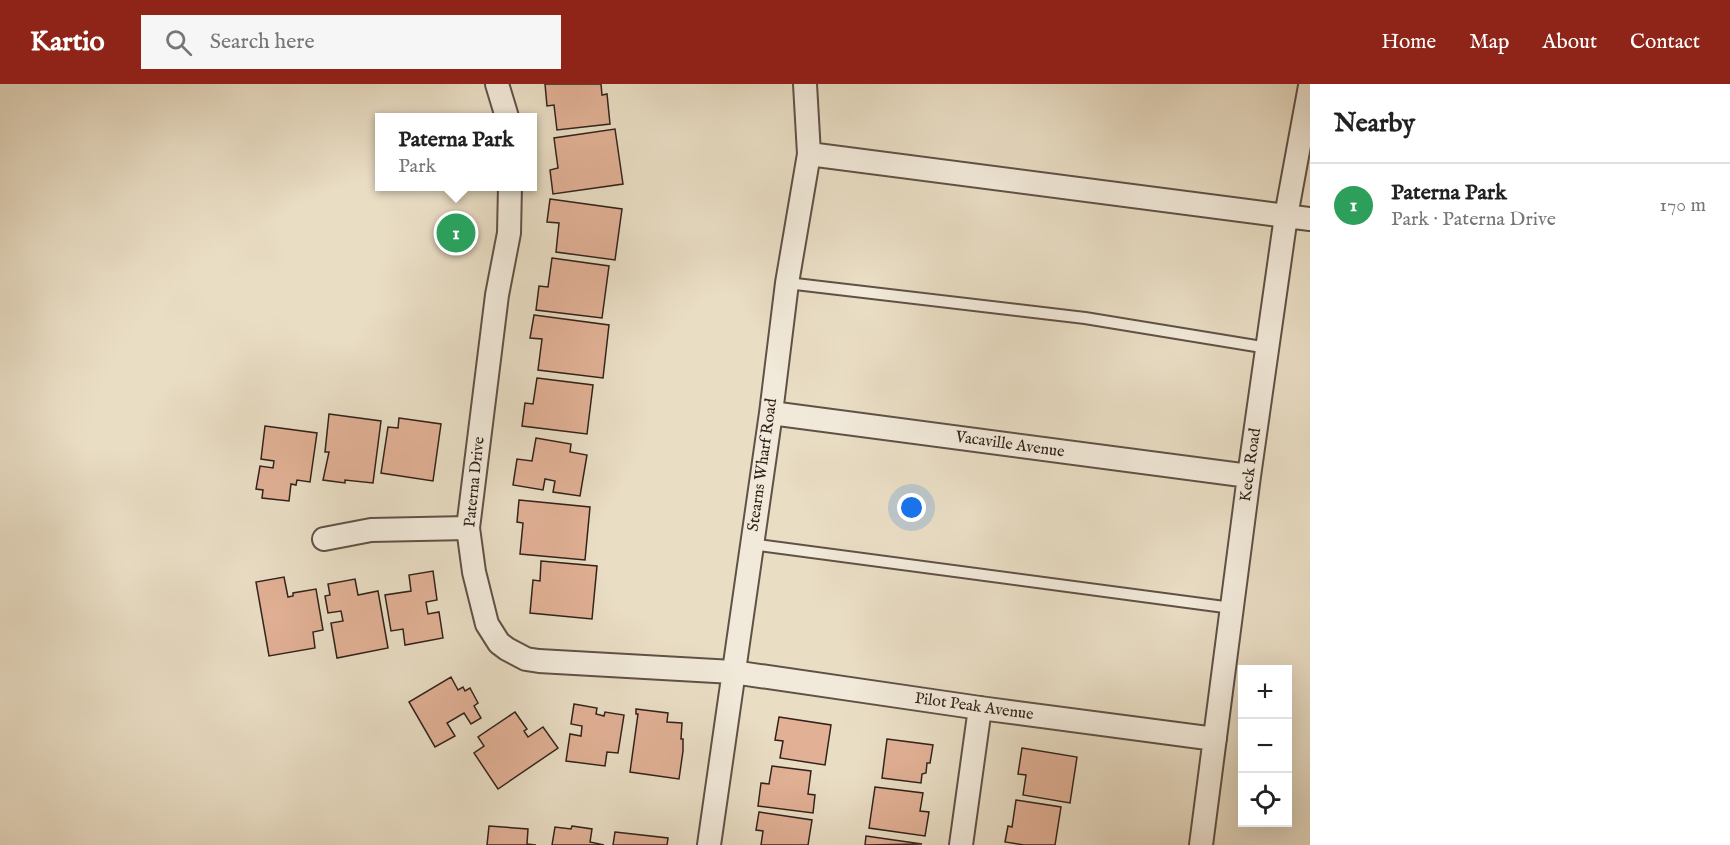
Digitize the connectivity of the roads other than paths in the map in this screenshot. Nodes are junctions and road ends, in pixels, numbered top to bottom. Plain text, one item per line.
1 (497, 84) edge
2 (805, 84) edge
3 (1310, 86) edge
4 (506, 113) edge
5 (809, 154) junction
6 (510, 191) edge
7 (1286, 216) junction
8 (1310, 219) edge
9 (787, 283) junction
10 (1268, 348) junction
11 (771, 413) junction
12 (1249, 476) junction
13 (468, 528) junction
14 (324, 539) dead end
15 (751, 544) junction
16 (1232, 608) junction
17 (733, 672) junction
18 (980, 708) junction
19 (1215, 739) junction
20 (709, 845) edge
21 (961, 845) edge
22 (1201, 845) edge

1 - 4 street
2 - 5 street, Stearns Wharf Road
3 - 7 street, Keck Road
5 - 7 street
5 - 9 street, Stearns Wharf Road
6 - 13 street, Paterna Drive
7 - 8 street
7 - 10 street, Keck Road
9 - 10 lane
9 - 11 street, Stearns Wharf Road
10 - 12 street, Keck Road
11 - 12 street, Vacaville Avenue
11 - 15 street, Stearns Wharf Road
12 - 16 street, Keck Road
13 - 14 street
13 - 17 street, Paterna Drive
15 - 16 lane
15 - 17 street, Stearns Wharf Road
16 - 19 street, Keck Road
17 - 18 street, Pilot Peak Avenue
17 - 20 street, Stearns Wharf Road
18 - 19 street, Pilot Peak Avenue
18 - 21 street
19 - 22 street, Keck Road

